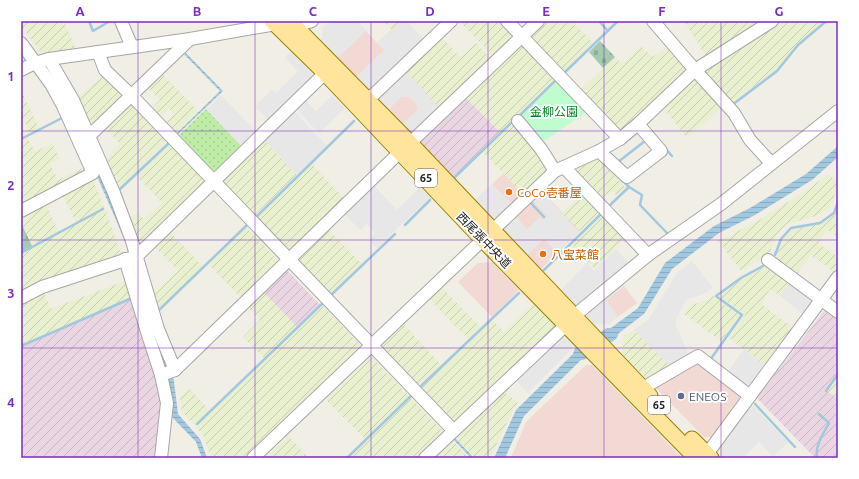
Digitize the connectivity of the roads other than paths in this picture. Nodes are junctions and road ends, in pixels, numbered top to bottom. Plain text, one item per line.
1 (121, 21) edge
2 (312, 21) edge
3 (451, 21) edge
4 (507, 21) edge
5 (538, 21) edge
6 (653, 21) edge
7 (772, 21) edge
8 (274, 23) edge
9 (293, 23) edge
10 (522, 37) junction
11 (190, 39) junction
12 (21, 43) edge
13 (132, 47) junction
14 (98, 52) junction
15 (49, 59) junction
16 (35, 63) junction
17 (21, 70) edge
18 (694, 70) junction
19 (325, 73) junction
20 (132, 96) junction
21 (368, 99) junction
22 (838, 111) edge
23 (518, 121) dead end
24 (638, 124) junction
25 (88, 137) junction
26 (620, 139) junction
27 (406, 147) junction
28 (599, 151) junction
29 (771, 164) junction
30 (559, 169) junction
31 (213, 181) junction
32 (21, 211) edge
33 (487, 234) junction
34 (648, 255) junction
35 (131, 258) junction
36 (290, 259) junction
37 (768, 260) dead end
38 (838, 277) edge
39 (21, 298) edge
40 (822, 299) junction
41 (838, 312) edge
42 (570, 321) junction
43 (371, 345) junction
44 (604, 356) junction
45 (169, 372) junction
46 (643, 388) junction
47 (750, 396) junction
48 (454, 430) junction
49 (259, 456) edge
50 (704, 457) edge
51 (161, 458) edge
52 (425, 458) edge

1 - 13 street
2 - 9 street
3 - 21 street
4 - 10 street
5 - 10 street
6 - 18 street
7 - 18 street
8 - 9 street
8 - 11 street
8 - 19 main road, 西尾張中央道 / 65
9 - 21 main road, 西尾張中央道 / 65
10 - 26 street
10 - 27 street
11 - 13 street
11 - 20 street
12 - 16 street
13 - 14 street
14 - 15 street
14 - 20 street
15 - 16 street
15 - 25 street
16 - 17 street
16 - 32 street
18 - 24 street
18 - 29 street
19 - 27 main road, 西尾張中央道 / 65
19 - 31 street
20 - 25 street
20 - 31 street
21 - 27 main road, 西尾張中央道 / 65
22 - 29 street
23 - 30 street
24 - 26 street
24 - 28 street
25 - 35 street
26 - 28 street
27 - 33 main road, 西尾張中央道 / 65
27 - 36 street
28 - 30 street
29 - 34 street
30 - 33 street
30 - 34 street
31 - 35 street
31 - 36 street
33 - 42 main road, 西尾張中央道 / 65
33 - 43 street
34 - 42 street
35 - 39 street
35 - 45 street
36 - 43 street
36 - 45 street
37 - 40 street
38 - 40 street
40 - 41 street
40 - 47 street
42 - 44 main road, 西尾張中央道 / 65
42 - 48 street
43 - 48 street
43 - 49 street
44 - 46 main road, 西尾張中央道 / 65
44 - 50 main road, 西尾張中央道 / 65
45 - 51 street
46 - 47 street
46 - 50 main road, 西尾張中央道 / 65
47 - 50 street
48 - 52 street

